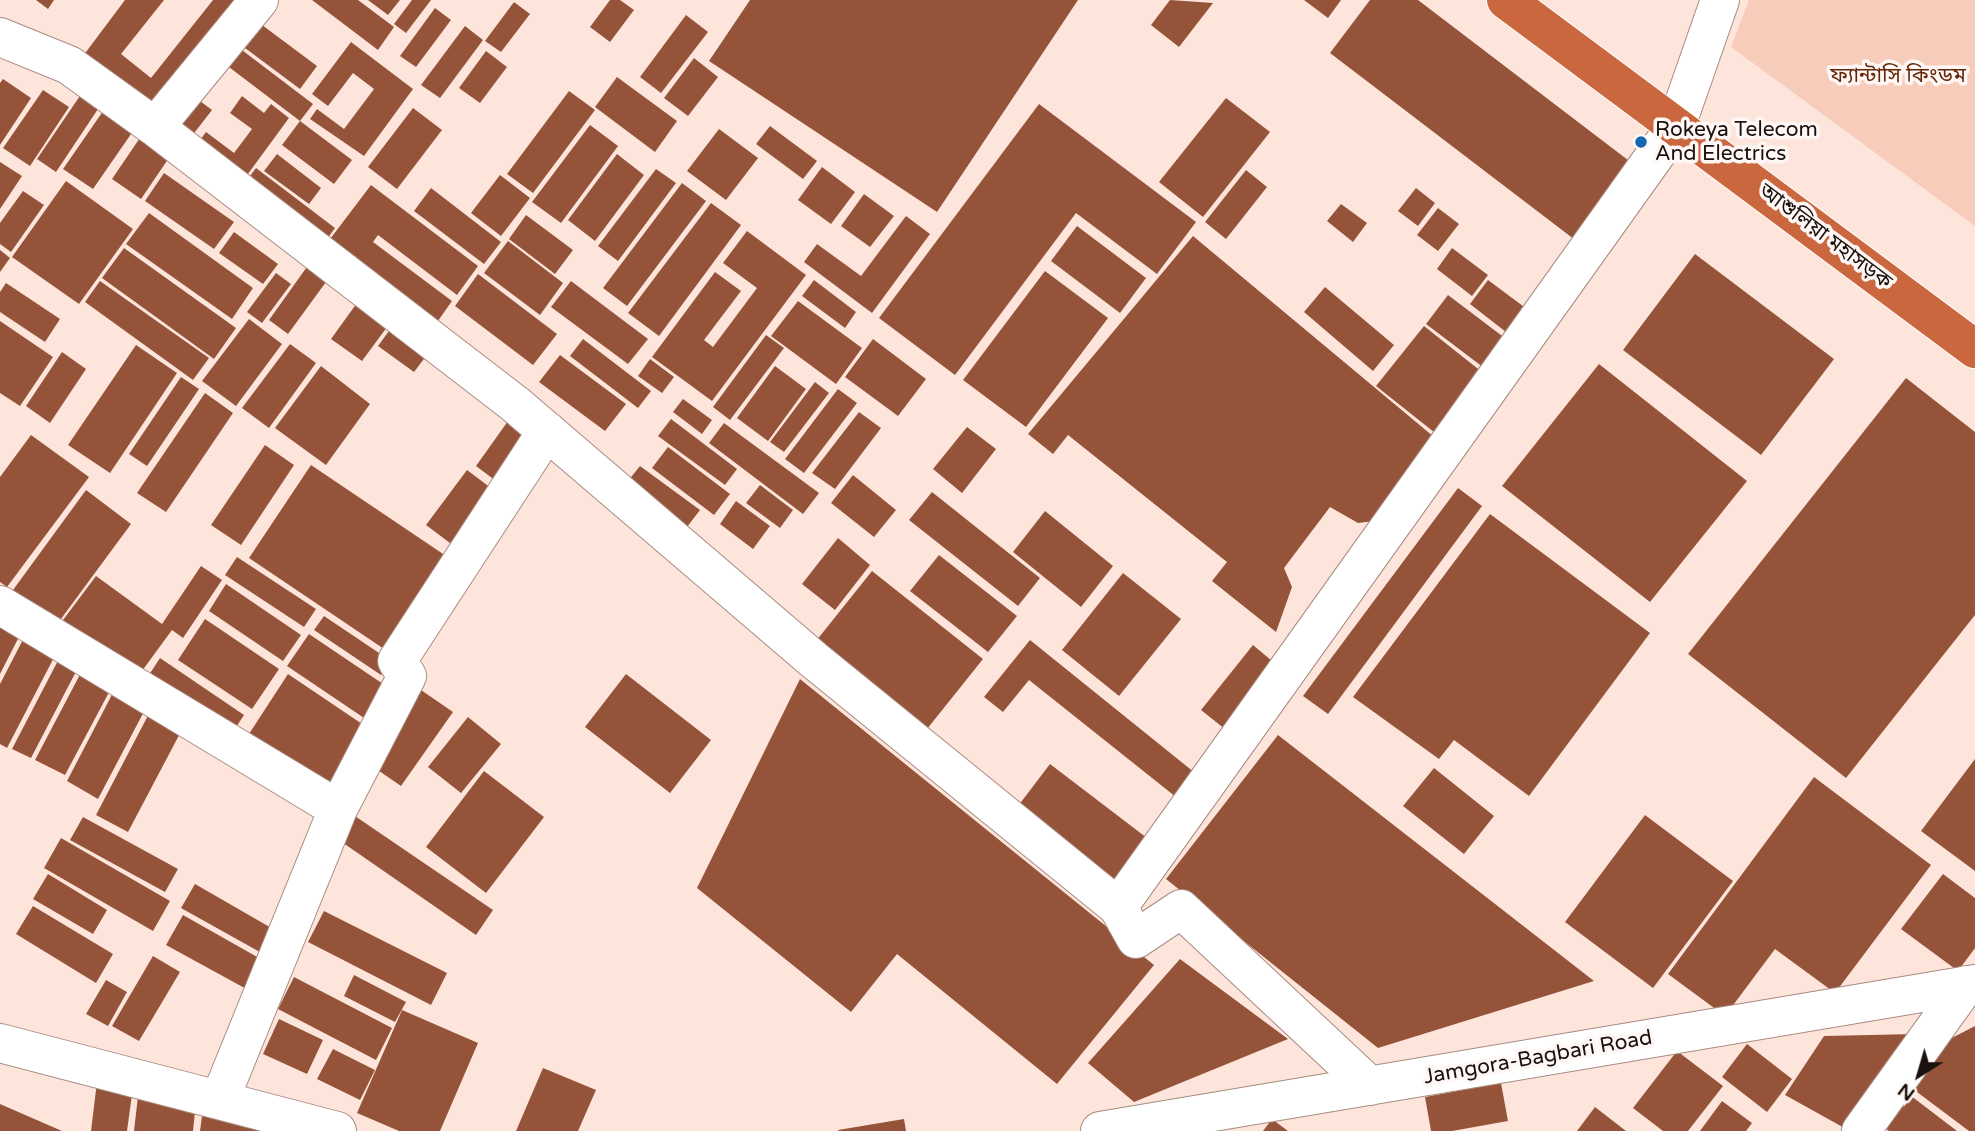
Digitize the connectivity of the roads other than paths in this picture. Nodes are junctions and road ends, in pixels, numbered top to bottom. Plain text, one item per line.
1 (260, 0) edge
2 (1506, 0) edge
3 (1720, 0) edge
4 (0, 37) edge
5 (1676, 126) junction
6 (155, 127) junction
7 (1975, 349) edge
8 (547, 431) junction
9 (0, 605) edge
10 (338, 809) junction
11 (1118, 907) junction
12 (1971, 985) edge
13 (0, 1043) edge
14 (1370, 1086) junction
15 (220, 1099) junction
16 (337, 1131) edge
17 (1100, 1131) edge
18 (1861, 1131) edge

1 - 6 street
2 - 5 highway, আশুলিয়া মহাসড়ক
3 - 5 street
4 - 6 street
5 - 7 highway, আশুলিয়া মহাসড়ক
5 - 11 street
6 - 8 street
8 - 10 street
8 - 11 street
9 - 10 street
10 - 15 street
11 - 14 street
12 - 14 street, Jamgora-Bagbari Road
12 - 18 street
13 - 15 street
14 - 17 street, Jamgora-Bagbari Road
15 - 16 street

